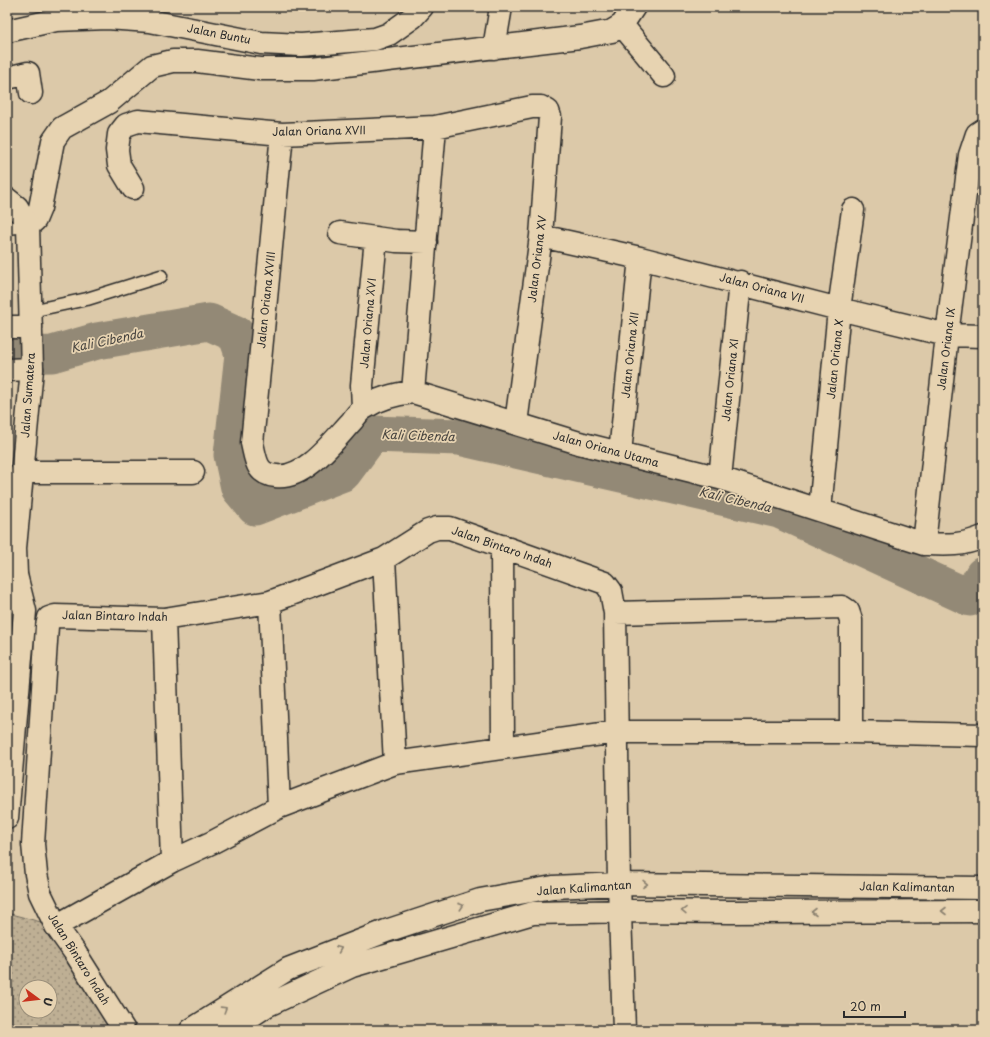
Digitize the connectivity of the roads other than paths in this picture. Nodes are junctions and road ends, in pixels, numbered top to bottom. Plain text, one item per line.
1 (422, 7) edge
2 (501, 7) edge
3 (623, 21) edge
4 (7, 31) edge
5 (494, 48) junction
6 (664, 76) dead end
7 (7, 78) edge
8 (31, 94) dead end
9 (532, 107) joint
10 (435, 128) junction
11 (983, 130) edge
12 (282, 134) junction
13 (133, 188) dead end
14 (7, 199) edge
15 (853, 210) dead end
16 (17, 227) edge
17 (340, 233) dead end
18 (541, 236) junction
19 (376, 238) junction
20 (426, 242) junction
21 (640, 258) junction
22 (160, 276) dead end
23 (740, 282) junction
24 (840, 310) junction
25 (31, 323) junction
26 (7, 327) edge
27 (947, 335) junction
28 (983, 336) edge
29 (32, 364) junction
30 (7, 370) edge
31 (413, 392) junction
32 (363, 408) junction
33 (516, 423) junction
34 (620, 453) junction
35 (257, 465) joint
36 (21, 472) junction
37 (193, 472) dead end
38 (720, 478) junction
39 (820, 510) junction
40 (983, 537) edge
41 (924, 544) junction
42 (502, 546) junction
43 (384, 559) junction
44 (270, 602) junction
45 (13, 607) edge
46 (615, 613) junction
47 (164, 619) junction
48 (616, 732) junction
49 (851, 732) junction
50 (983, 735) edge
51 (503, 747) junction
52 (395, 763) junction
53 (279, 807) junction
54 (7, 818) edge
55 (172, 861) junction
56 (619, 884) junction
57 (983, 888) edge
58 (620, 911) junction
59 (983, 911) edge
60 (56, 926) junction
61 (124, 1030) edge
62 (191, 1030) edge
63 (230, 1030) edge
64 (624, 1030) edge

1 - 4 street, Jalan Buntu
2 - 5 street
3 - 5 street
3 - 6 street
5 - 16 street
7 - 8 street
9 - 10 street, Jalan Oriana XVII
9 - 18 street, Jalan Oriana XV
10 - 12 street, Jalan Oriana XVII
10 - 20 street
11 - 27 street, Jalan Oriana IX
12 - 13 street, Jalan Oriana XVII
12 - 35 street, Jalan Oriana XVIII
14 - 16 street, Jalan Sumatera
15 - 24 street, Jalan Oriana X
16 - 25 street, Jalan Sumatera
17 - 19 street
18 - 21 street, Jalan Oriana VII
18 - 33 street, Jalan Oriana XV
19 - 20 street
19 - 32 street, Jalan Oriana XVI
20 - 31 street
21 - 23 street, Jalan Oriana VII
21 - 34 street, Jalan Oriana XII
22 - 25 lane
23 - 24 street, Jalan Oriana VII
23 - 38 street, Jalan Oriana XI
24 - 27 street, Jalan Oriana VII
24 - 39 street, Jalan Oriana X
25 - 26 street
25 - 29 street, Jalan Sumatera
27 - 28 street, Jalan Oriana VII
27 - 41 street, Jalan Oriana IX
29 - 30 street
29 - 36 street, Jalan Sumatera
31 - 32 street, Jalan Oriana Utama
31 - 33 street, Jalan Oriana Utama
32 - 35 street, Jalan Oriana Utama
33 - 34 street, Jalan Oriana Utama
34 - 38 street, Jalan Oriana Utama
36 - 37 street
36 - 45 street, Jalan Sumatera
38 - 39 street, Jalan Oriana Utama
39 - 41 street, Jalan Oriana Utama
40 - 41 street, Jalan Oriana Utama
42 - 43 street, Jalan Bintaro Indah
42 - 46 street, Jalan Bintaro Indah
42 - 51 street
43 - 44 street, Jalan Bintaro Indah
43 - 52 street
44 - 47 street, Jalan Bintaro Indah
44 - 53 street
45 - 54 street, Jalan Sumatera
46 - 48 street
46 - 49 street
47 - 55 street
47 - 60 street, Jalan Bintaro Indah
48 - 49 street
48 - 51 street
48 - 56 street
49 - 50 street
51 - 52 street
52 - 53 street
53 - 55 street
55 - 60 street
56 -> 57 street, Jalan Kalimantan
56 - 58 street
62 -> 56 street, Jalan Kalimantan
59 -> 58 street, Jalan Kalimantan
58 - 63 street, Jalan Kalimantan
58 - 64 street
60 - 61 street, Jalan Bintaro Indah

